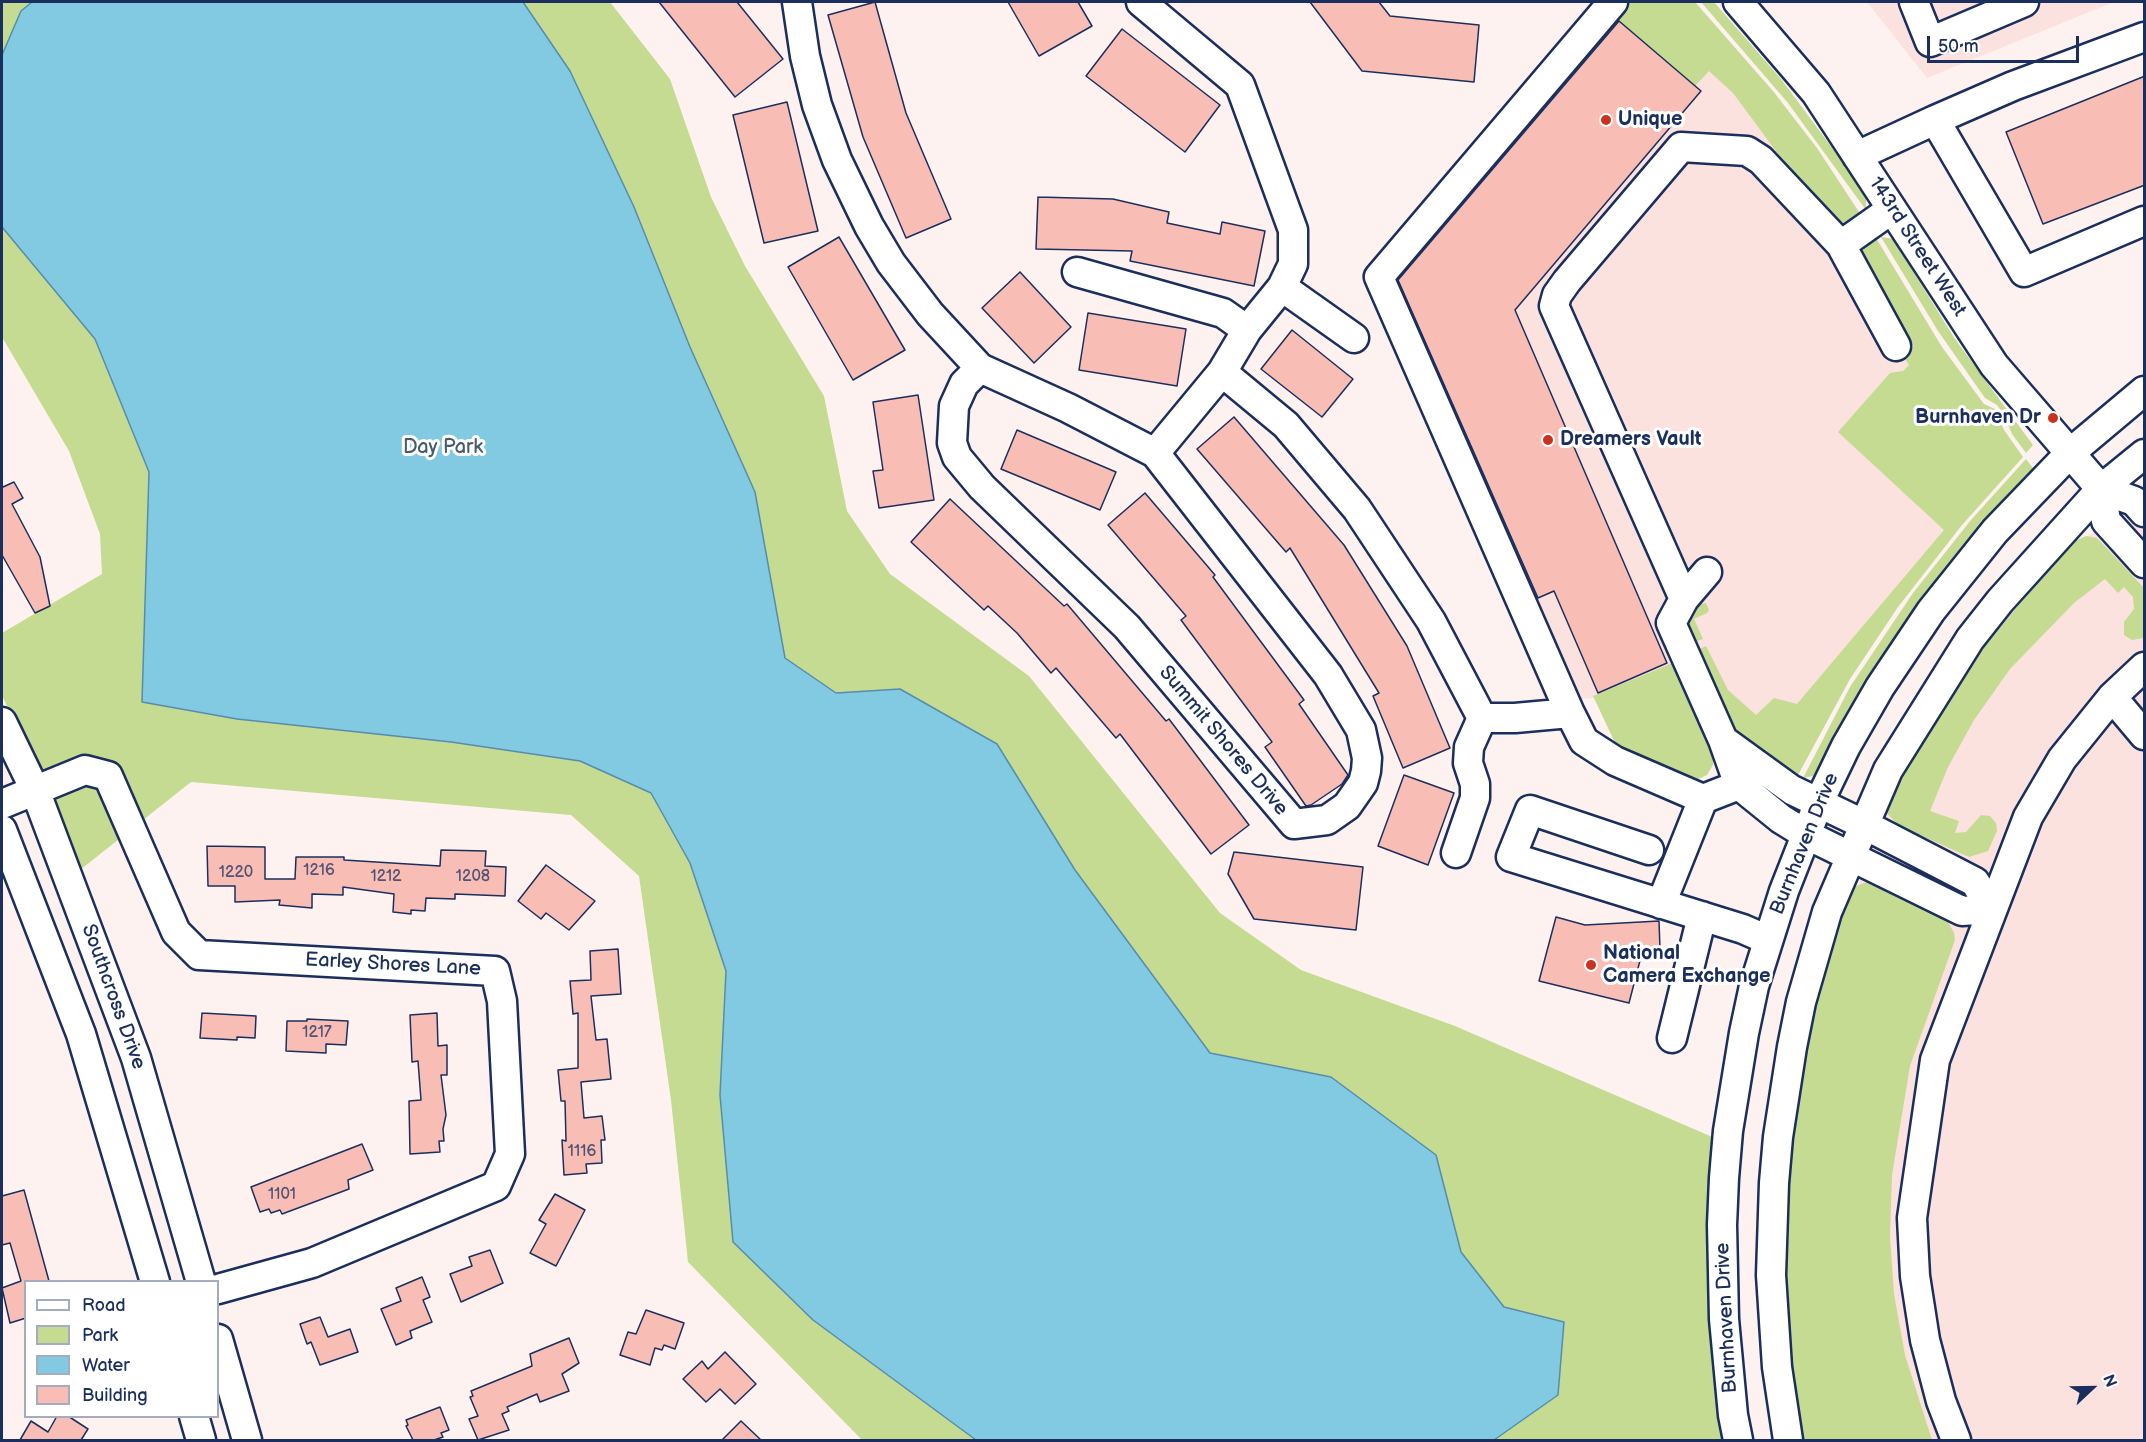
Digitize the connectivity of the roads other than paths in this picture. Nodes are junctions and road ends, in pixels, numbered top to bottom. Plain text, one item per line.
1 (797, 2) edge
2 (1613, 2) edge
3 (1738, 2) edge
4 (1914, 2) edge
5 (2024, 2) edge
6 (1153, 7) edge
7 (2145, 37) edge
8 (1935, 120) junction
9 (1857, 156) junction
10 (1892, 209) junction
11 (2145, 221) edge
12 (1841, 245) junction
13 (1077, 272) dead end
14 (1282, 287) junction
15 (1247, 330) junction
16 (1354, 338) dead end
17 (1896, 346) dead end
18 (980, 368) junction
19 (1222, 372) junction
20 (2145, 391) edge
21 (1155, 453) junction
22 (2070, 453) junction
23 (2145, 454) edge
24 (2101, 489) junction
25 (2145, 512) edge
26 (2145, 563) edge
27 (1707, 572) dead end
28 (1677, 611) junction
29 (2145, 667) edge
30 (2112, 697) junction
31 (1570, 712) junction
32 (1482, 718) junction
33 (2, 722) edge
34 (2145, 735) edge
35 (1724, 740) junction
36 (1739, 785) junction
37 (35, 790) junction
38 (1704, 799) junction
39 (1819, 802) junction
40 (2, 804) edge
41 (1863, 824) junction
42 (2, 830) edge
43 (1807, 835) junction
44 (1648, 850) dead end
45 (1456, 853) dead end
46 (1850, 856) junction
47 (1661, 904) junction
48 (1991, 909) junction
49 (1702, 916) junction
50 (1768, 940) junction
51 (1672, 1038) dead end
52 (155, 1280) edge
53 (201, 1280) edge
54 (219, 1289) edge
55 (219, 1342) edge
56 (195, 1418) edge
57 (201, 1440) edge
58 (247, 1440) edge
59 (1738, 1440) edge
60 (1788, 1440) edge
61 (1956, 1440) edge

1 - 18 street, Summit Shores Drive
2 - 31 street
3 - 9 street, 143rd Street West
4 - 5 street
6 - 14 street
7 - 8 street
8 - 9 street
8 - 11 street
9 - 10 street, 143rd Street West
10 - 12 street
10 - 22 street, 143rd Street West
12 - 17 street
12 - 28 street
13 - 15 street
14 - 15 street
14 - 16 street
15 - 19 street
18 - 21 street, Summit Shores Drive
18 - 21 street, Summit Shores Drive
19 - 21 street
19 - 32 street
20 - 22 street, Burnhaven Drive
22 - 24 street, 143rd Street West
22 - 39 street, Burnhaven Drive
23 - 24 street
24 - 25 street
24 - 26 street
24 - 41 street
27 - 28 street
28 - 35 street
29 - 30 street
30 - 34 street
30 - 48 street
31 - 32 street
31 - 38 street
32 - 45 street
33 - 37 street, Southcross Drive
35 - 36 street
35 - 39 street
36 - 38 street
36 - 43 street
37 - 40 street, Earley Shores Lane
37 - 53 street, Southcross Drive
37 - 54 street, Earley Shores Lane
38 - 47 street
39 - 41 street
39 - 43 street, Burnhaven Drive
41 - 46 street
41 - 48 street
42 - 52 street
43 - 46 street
43 - 50 street, Burnhaven Drive
44 - 47 street
46 - 48 street
46 - 60 street
47 - 49 street
48 - 61 street
49 - 50 street
49 - 51 street
50 - 59 street, Burnhaven Drive
55 - 58 street
56 - 57 street

